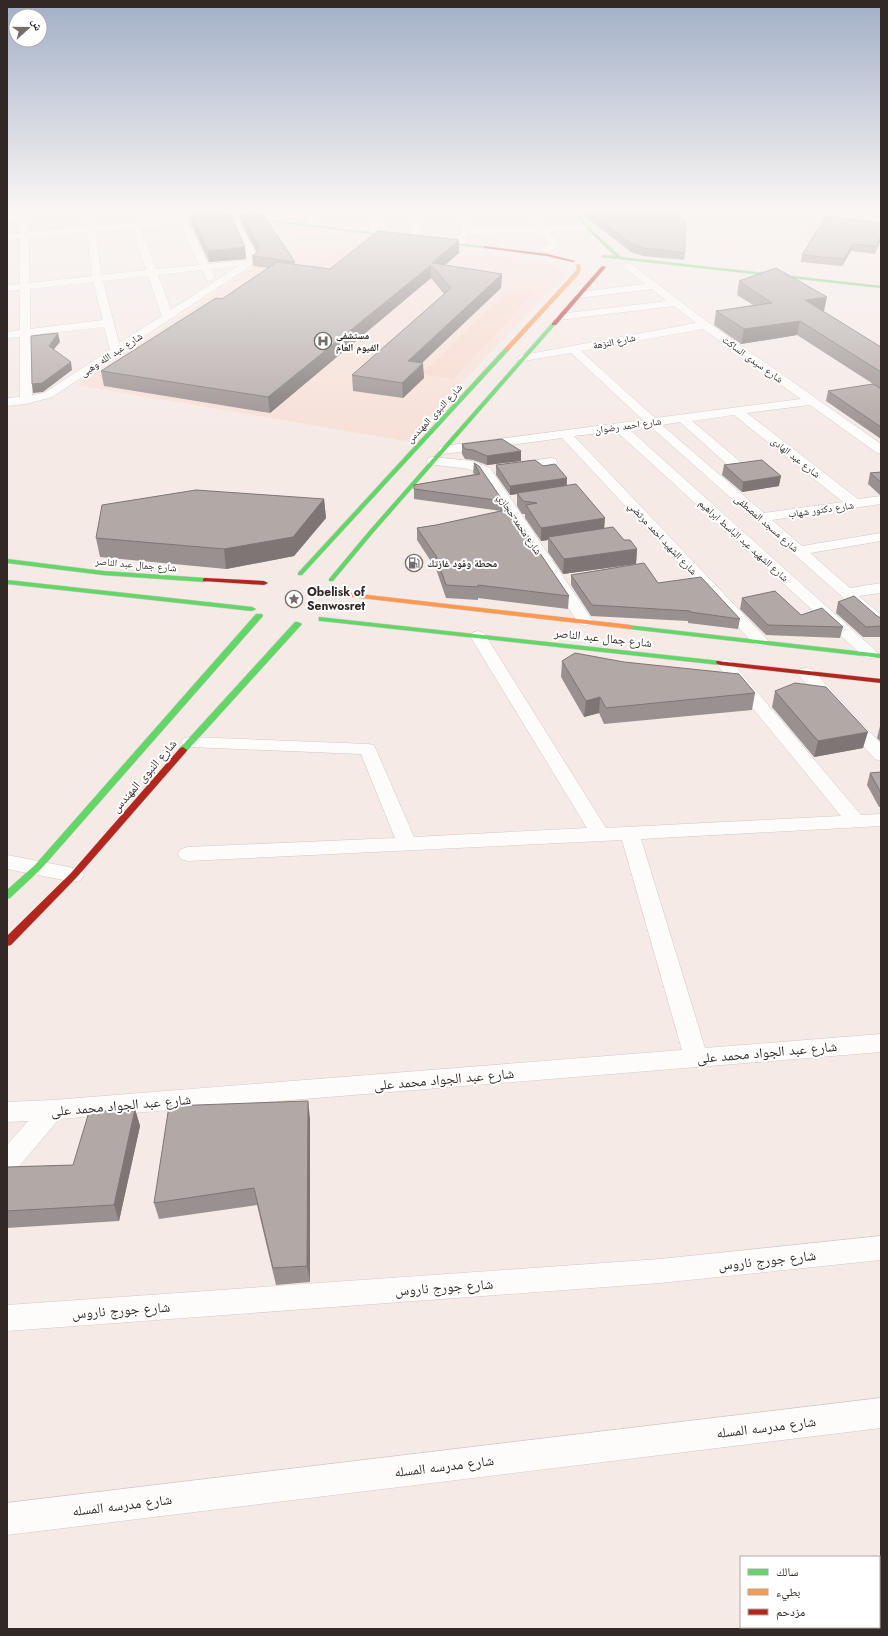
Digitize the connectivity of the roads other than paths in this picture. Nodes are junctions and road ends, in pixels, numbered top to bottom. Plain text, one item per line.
1 (39, 284) edge
2 (99, 284) edge
3 (156, 284) edge
4 (212, 284) edge
5 (219, 284) edge
6 (567, 284) edge
7 (588, 284) edge
8 (818, 284) edge
9 (825, 284) edge
10 (24, 286) junction
11 (654, 286) joint
12 (846, 287) junction
13 (881, 287) edge
14 (7, 288) edge
15 (214, 288) junction
16 (578, 295) junction
17 (881, 295) edge
18 (550, 303) junction
19 (676, 303) junction
20 (570, 305) junction
21 (542, 312) junction
22 (560, 316) junction
23 (168, 317) junction
24 (108, 323) junction
25 (704, 324) junction
26 (24, 333) junction
27 (7, 335) edge
28 (573, 349) junction
29 (116, 351) junction
30 (523, 358) junction
31 (26, 400) junction
32 (811, 401) junction
33 (7, 402) edge
34 (737, 411) junction
35 (682, 418) junction
36 (456, 420) junction
37 (652, 422) junction
38 (619, 427) junction
39 (565, 434) junction
40 (444, 450) junction
41 (881, 450) edge
42 (433, 461) junction
43 (551, 462) dead end
44 (737, 466) edge
45 (485, 471) junction
46 (521, 500) edge
47 (881, 500) edge
48 (506, 502) junction
49 (855, 504) junction
50 (761, 518) junction
51 (881, 537) edge
52 (552, 546) edge
53 (536, 548) junction
54 (799, 551) junction
55 (10, 562) edge
56 (81, 570) junction
57 (300, 574) junction
58 (290, 575) dead end
59 (312, 575) dead end
60 (322, 577) dead end
61 (331, 580) junction
62 (7, 582) edge
63 (67, 588) junction
64 (881, 588) edge
65 (254, 592) dead end
66 (846, 593) junction
67 (344, 594) junction
68 (259, 616) junction
69 (270, 621) dead end
70 (585, 621) junction
71 (310, 622) junction
72 (283, 623) dead end
73 (881, 623) edge
74 (478, 636) junction
75 (760, 641) junction
76 (875, 655) edge
77 (725, 664) junction
78 (806, 673) junction
79 (881, 681) edge
80 (190, 742) junction
81 (881, 755) edge
82 (881, 820) edge
83 (856, 821) junction
84 (629, 832) junction
85 (600, 834) junction
86 (407, 844) junction
87 (188, 854) dead end
88 (7, 862) edge
89 (38, 867) junction
90 (74, 875) junction
91 (7, 896) edge
92 (7, 942) edge
93 (881, 1043) edge
94 (696, 1058) junction
95 (53, 1110) junction
96 (7, 1112) edge
97 (7, 1162) edge
98 (881, 1248) edge
99 (7, 1318) edge
100 (881, 1413) edge
101 (7, 1519) edge

1 - 10 street
2 - 24 street
3 - 23 street
4 - 15 street
5 - 15 street, شارع عبد الله وهبى
6 - 18 main road, شارع النبوى المهندس
7 - 16 main road, شارع النبوى المهندس
8 - 12 main road
9 - 12 main road
10 - 14 street
10 - 26 street
11 - 16 street
11 - 19 street, شارع سيدى الساكت
12 - 13 main road
12 - 17 main road
15 - 23 street, شارع عبد الله وهبى
16 - 20 main road, شارع النبوى المهندس
18 - 20 main road
18 - 21 main road, شارع النبوى المهندس
19 - 22 street
19 - 25 street, شارع سيدى الساكت
20 - 22 main road, شارع النبوى المهندس
21 - 22 main road
21 - 36 main road, شارع النبوى المهندس
22 - 30 main road, شارع النبوى المهندس
23 - 29 street, شارع عبد الله وهبى
24 - 26 street
24 - 29 street
25 - 28 street, شارع النزهة
25 - 32 street, شارع سيدى الساكت
26 - 27 street
26 - 31 street
28 - 30 street, شارع النزهة
28 - 37 street, شارع مسجد المصطفى
29 - 31 street, شارع عبد الله وهبى
30 - 36 main road, شارع النبوى المهندس
31 - 33 street, شارع عبد الله وهبى
32 - 34 street, شارع احمد رضوان
32 - 41 street, شارع سيدى الساكت
34 - 35 street, شارع احمد رضوان
34 - 49 street, شارع عبد الهادى
35 - 37 street, شارع احمد رضوان
35 - 44 street
36 - 40 main road, شارع النبوى المهندس
36 - 57 main road, شارع النبوى المهندس
37 - 38 street, شارع احمد رضوان
37 - 50 street, شارع مسجد المصطفى
38 - 39 street, شارع احمد رضوان
38 - 76 street, شارع الشهيد عبد الباسط ابراهيم
39 - 40 street, شارع احمد رضوان
39 - 75 street, شارع الشهيد احمد مرتضي
40 - 42 main road, شارع النبوى المهندس
42 - 45 street
42 - 61 main road, شارع النبوى المهندس
43 - 45 street
45 - 48 street, شارع محمد حجازي
46 - 48 street
47 - 49 street, شارع دكتور شهاب
48 - 53 street, شارع محمد حجازي
49 - 50 street, شارع دكتور شهاب
50 - 54 street, شارع مسجد المصطفى
51 - 54 street
52 - 53 street
53 - 70 street, شارع محمد حجازي
54 - 66 street, شارع مسجد المصطفى
55 - 56 main road, شارع جمال عبد الناصر
56 - 63 main road
56 - 65 main road, شارع جمال عبد الناصر
57 - 58 main road
57 - 59 main road
60 - 61 main road
61 - 67 main road
62 - 63 main road
63 - 68 main road
64 - 66 street
66 - 73 street, شارع مسجد المصطفى
67 - 70 main road, شارع جمال عبد الناصر
67 - 71 main road, شارع النبوى المهندس
68 - 69 main road
68 - 89 main road, شارع النبوى المهندس
70 - 75 main road, شارع جمال عبد الناصر
71 - 72 main road, شارع جمال عبد الناصر
71 - 74 main road, شارع جمال عبد الناصر
71 - 80 main road, شارع النبوى المهندس
74 - 77 main road, شارع جمال عبد الناصر
74 - 85 street
75 - 76 main road, شارع جمال عبد الناصر
77 - 78 main road, شارع جمال عبد الناصر
77 - 83 street
78 - 79 main road, شارع جمال عبد الناصر
78 - 81 street
80 - 86 street
80 - 90 main road, شارع النبوى المهندس
82 - 83 street
83 - 84 street
84 - 85 street
84 - 94 street
85 - 86 street
86 - 87 street
88 - 89 street
89 - 90 street
89 - 91 main road, شارع النبوى المهندس
90 - 92 main road, شارع النبوى المهندس
93 - 94 street, شارع عبد الجواد محمد على
94 - 95 street, شارع عبد الجواد محمد على
95 - 96 street, شارع عبد الجواد محمد على
95 - 97 street
98 - 99 street, شارع جورج ناروس
100 - 101 street, شارع مدرسه المسله

